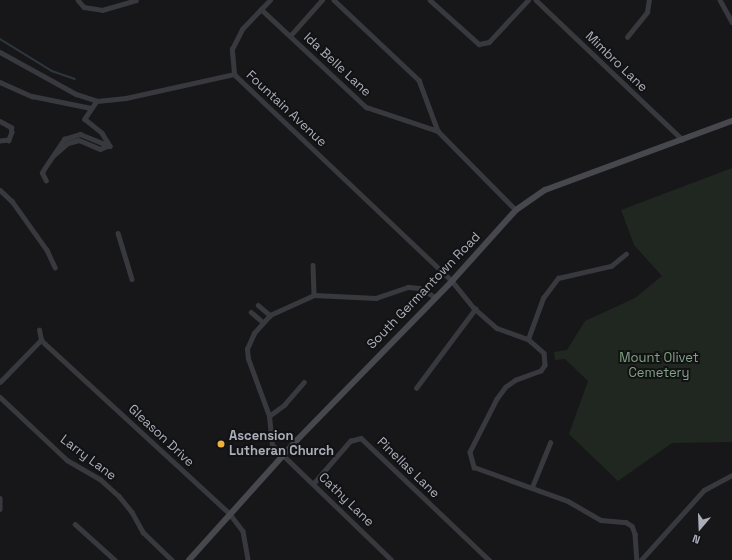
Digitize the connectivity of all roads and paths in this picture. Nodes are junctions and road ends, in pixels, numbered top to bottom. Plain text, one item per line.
1 (78, 0) edge
2 (136, 0) edge
3 (270, 0) edge
4 (322, 0) edge
5 (334, 0) edge
6 (430, 0) edge
7 (528, 0) edge
8 (536, 0) edge
9 (649, 0) edge
10 (720, 0) edge
11 (261, 9) junction
12 (732, 22) edge
13 (290, 36) junction
14 (627, 37) dead end
15 (0, 52) edge
16 (234, 74) junction
17 (0, 82) edge
18 (97, 101) junction
19 (92, 108) junction
20 (0, 121) edge
21 (732, 121) edge
22 (438, 131) junction
23 (682, 139) junction
24 (0, 141) edge
25 (46, 181) dead end
26 (0, 190) edge
27 (516, 210) junction
28 (118, 233) dead end
29 (626, 254) dead end
30 (313, 265) dead end
31 (55, 267) dead end
32 (132, 279) dead end
33 (452, 280) junction
34 (314, 296) junction
35 (435, 298) junction
36 (258, 305) dead end
37 (475, 309) junction
38 (251, 312) dead end
39 (270, 315) junction
40 (263, 322) junction
41 (39, 330) dead end
42 (528, 338) junction
43 (41, 340) junction
44 (0, 382) edge
45 (304, 382) dead end
46 (416, 388) dead end
47 (0, 397) edge
48 (269, 416) junction
49 (550, 443) dead end
50 (284, 457) junction
51 (732, 475) edge
52 (313, 484) junction
53 (532, 487) junction
54 (0, 498) edge
55 (0, 510) edge
56 (230, 514) junction
57 (76, 524) dead end
58 (169, 559) edge
59 (115, 560) edge
60 (189, 560) edge
61 (248, 560) edge
62 (391, 560) edge
63 (490, 560) edge
64 (637, 560) edge
65 (641, 560) edge

1 - 2 street
3 - 11 street
4 - 13 street
5 - 22 street
6 - 7 street
8 - 23 street, Mimbro Lane
9 - 14 street
10 - 12 street
11 - 13 street, Ida Belle Lane
11 - 16 street
13 - 22 street, Ida Belle Lane
15 - 18 street, Fountain Avenue
16 - 18 street, Fountain Avenue
16 - 33 street, Fountain Avenue
17 - 19 street
18 - 19 street
19 - 25 street
20 - 24 street
21 - 23 main road, South Germantown Road
22 - 27 street, Ida Belle Lane
23 - 27 main road, South Germantown Road
26 - 31 street
27 - 33 main road, South Germantown Road
28 - 32 street
29 - 42 street
30 - 34 street
33 - 35 main road, South Germantown Road
33 - 37 street, Fountain Avenue
34 - 35 street
34 - 39 street
35 - 50 main road, South Germantown Road
36 - 39 street
37 - 42 street, Fountain Avenue
37 - 46 street
38 - 40 street
39 - 40 street, Cathy Lane
40 - 48 street, Cathy Lane
41 - 43 street
42 - 53 street
43 - 44 street
43 - 56 street, Gleason Drive
45 - 48 street
47 - 58 street, Larry Lane
48 - 50 street, Cathy Lane
49 - 53 street
50 - 52 street, Cathy Lane
50 - 56 main road, South Germantown Road
51 - 65 street
52 - 62 street, Cathy Lane
52 - 63 street, Pinellas Lane
53 - 64 street
54 - 55 street
56 - 60 main road, South Germantown Road
56 - 61 street, Gleason Drive
57 - 59 street

